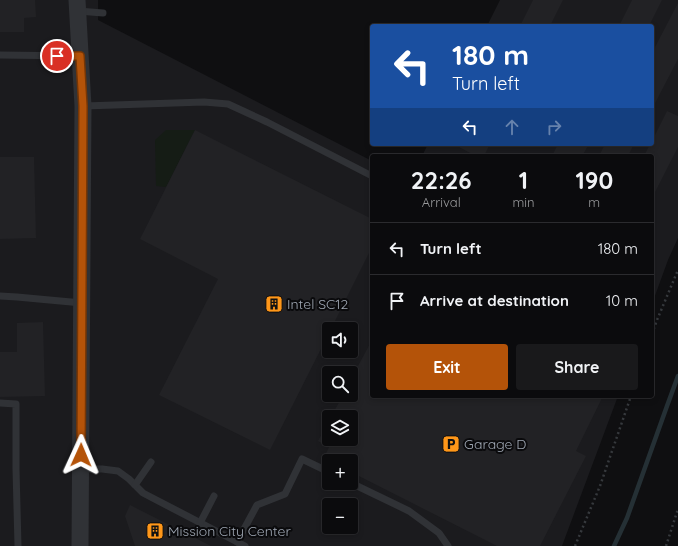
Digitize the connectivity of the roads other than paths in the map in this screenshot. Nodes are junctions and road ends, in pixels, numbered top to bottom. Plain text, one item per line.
1 (77, 5) edge
2 (103, 12) dead end
3 (0, 55) edge
4 (80, 56) junction
5 (83, 106) junction
6 (370, 175) edge
7 (0, 296) edge
8 (82, 303) junction
9 (0, 403) edge
10 (151, 462) dead end
11 (322, 469) edge
12 (81, 470) junction
13 (134, 485) junction
14 (358, 486) edge
15 (214, 496) dead end
16 (200, 523) junction
17 (237, 542) junction
18 (18, 546) edge
19 (80, 546) edge
20 (245, 546) edge
21 (448, 546) edge

1 - 2 lane
1 - 4 street
3 - 4 lane
4 - 5 street
5 - 6 lane
5 - 8 street
7 - 8 lane
8 - 12 street
9 - 18 lane
10 - 13 lane
11 - 17 lane
12 - 13 lane
12 - 19 street
13 - 16 lane
14 - 21 lane
15 - 16 lane
16 - 17 lane
17 - 20 lane

